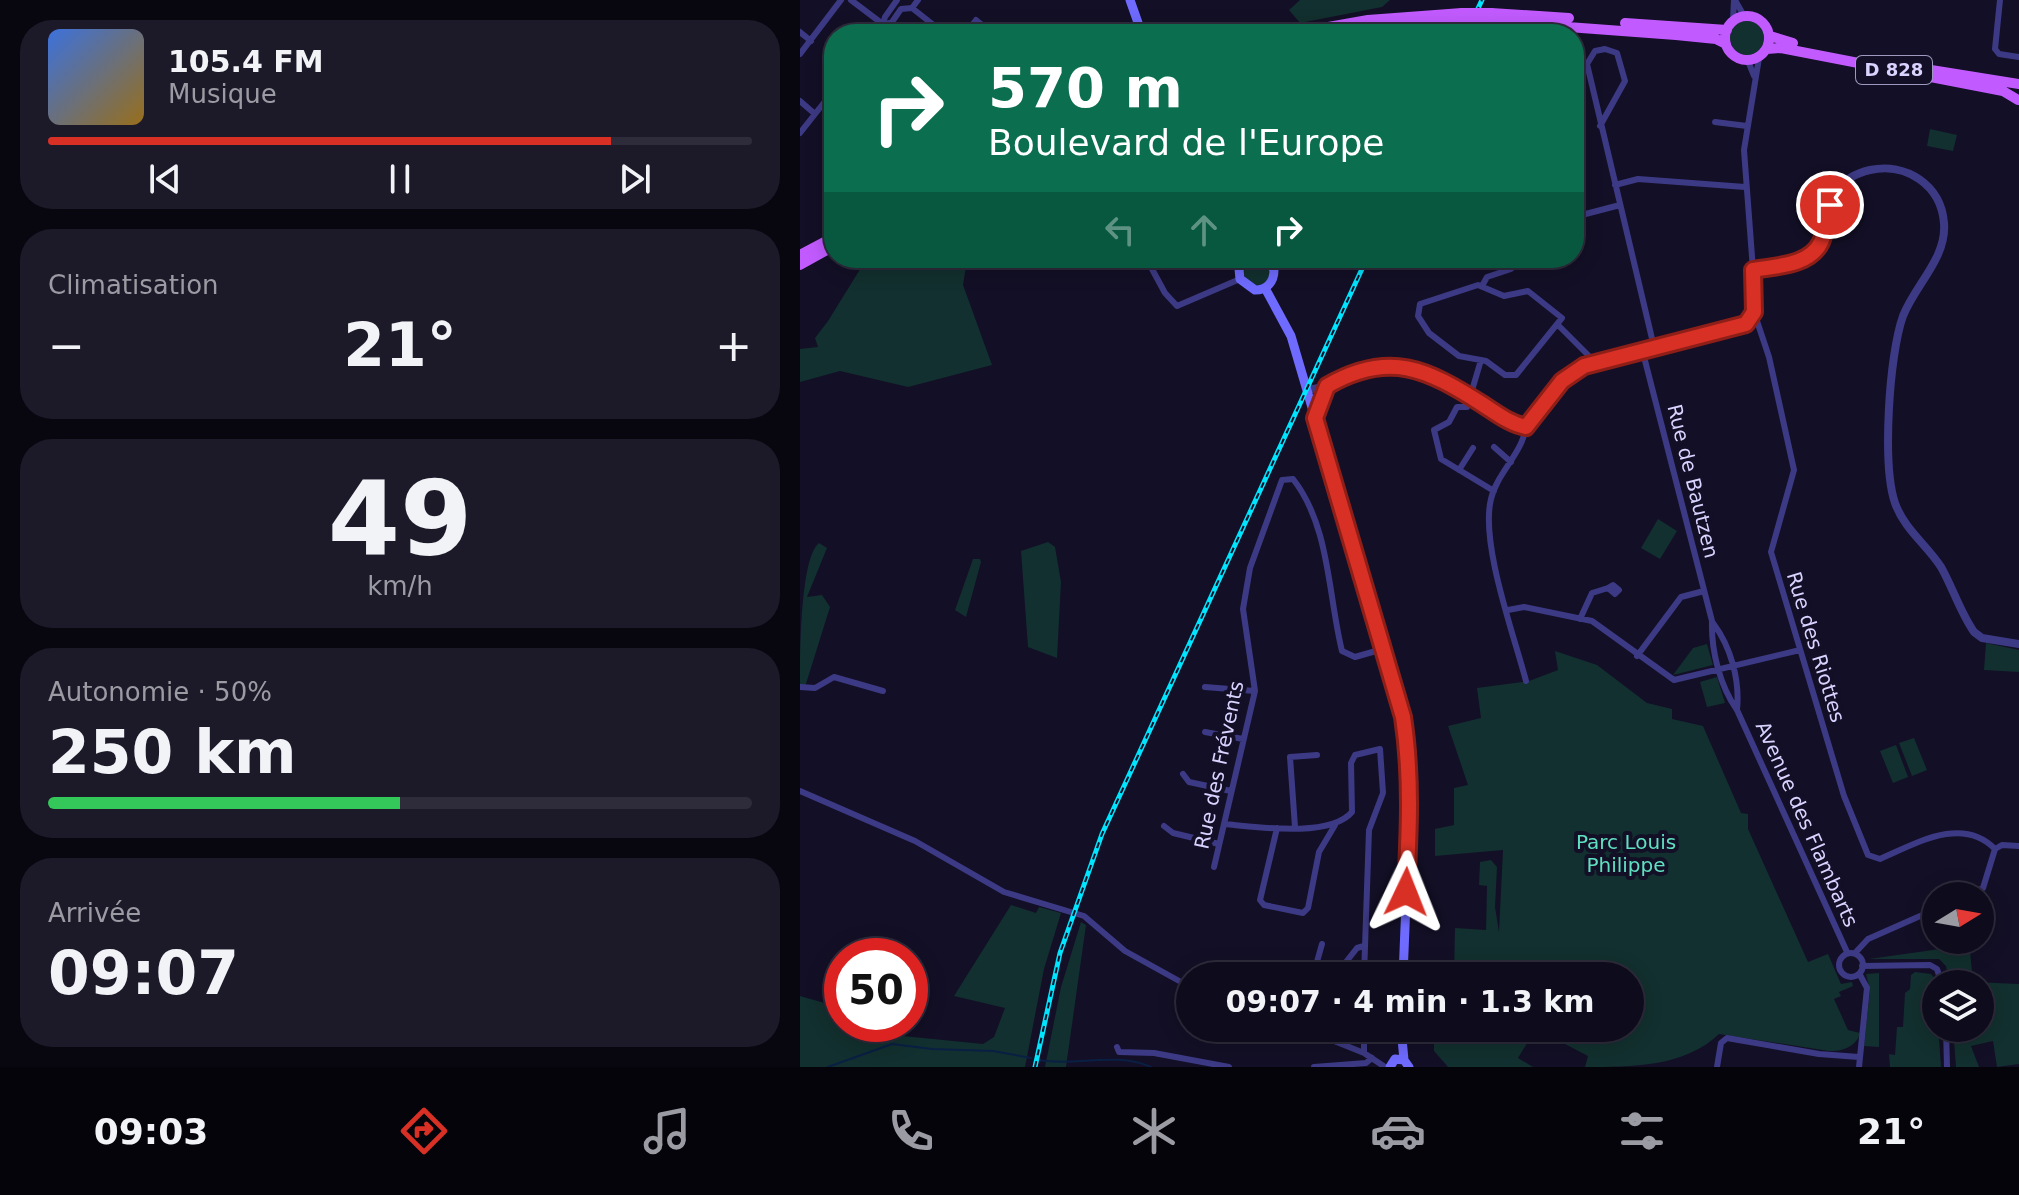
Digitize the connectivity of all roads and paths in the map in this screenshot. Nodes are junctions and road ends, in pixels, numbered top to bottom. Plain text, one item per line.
1 (841, 0) edge
2 (851, 0) edge
3 (897, 0) edge
4 (918, 0) edge
5 (1130, 0) edge
6 (1735, 0) edge
7 (2000, 0) edge
8 (912, 8) junction
9 (1461, 17) junction
10 (1490, 17) junction
11 (1735, 22) junction
12 (883, 24) edge
13 (885, 24) edge
14 (887, 24) edge
15 (932, 24) edge
16 (1138, 24) edge
17 (1345, 24) edge
18 (1407, 24) edge
19 (1564, 24) edge
20 (1584, 26) edge
21 (800, 32) edge
22 (1770, 36) junction
23 (811, 41) junction
24 (1726, 44) junction
25 (1767, 49) junction
26 (800, 54) edge
27 (2019, 57) edge
28 (1753, 60) junction
29 (1755, 80) junction
30 (2019, 85) edge
31 (800, 101) edge
32 (2019, 101) edge
33 (824, 103) edge
34 (815, 114) junction
35 (1715, 122) dead end
36 (1600, 126) junction
37 (1747, 126) junction
38 (800, 133) edge
39 (1615, 185) junction
40 (1745, 187) junction
41 (1620, 205) junction
42 (1584, 214) edge
43 (824, 242) edge
44 (824, 252) edge
45 (800, 255) edge
46 (800, 265) edge
47 (1151, 268) edge
48 (1240, 268) edge
49 (1271, 268) edge
50 (1511, 269) dead end
51 (1753, 270) junction
52 (1240, 279) junction
53 (1482, 286) junction
54 (1265, 288) junction
55 (1754, 312) junction
56 (1557, 324) junction
57 (1654, 347) junction
58 (1642, 349) junction
59 (1481, 360) junction
60 (1594, 361) junction
61 (1324, 387) junction
62 (1307, 390) junction
63 (1470, 397) junction
64 (1311, 404) junction
65 (1467, 407) dead end
66 (1315, 418) junction
67 (1526, 427) junction
68 (1494, 447) dead end
69 (1473, 448) dead end
70 (1511, 462) junction
71 (1459, 470) junction
72 (1494, 491) junction
73 (1608, 588) dead end
74 (1704, 591) junction
75 (1508, 610) junction
76 (1580, 619) junction
77 (1712, 621) junction
78 (2019, 644) edge
79 (1383, 649) junction
80 (1800, 650) junction
81 (1637, 656) junction
82 (1732, 666) junction
83 (1720, 669) junction
84 (1526, 681) dead end
85 (800, 687) edge
86 (1205, 687) dead end
87 (883, 691) dead end
88 (1255, 691) junction
89 (1737, 710) junction
90 (1205, 732) dead end
91 (1243, 739) junction
92 (1317, 755) dead end
93 (1183, 774) dead end
94 (800, 791) edge
95 (1231, 791) junction
96 (1225, 824) junction
97 (1335, 825) junction
98 (1164, 826) dead end
99 (1295, 827) junction
100 (1277, 828) junction
101 (1219, 844) junction
102 (2019, 846) edge
103 (1995, 849) junction
104 (1214, 867) dead end
105 (1985, 882) edge
106 (1922, 915) edge
107 (1322, 944) dead end
108 (1364, 946) junction
109 (1847, 952) junction
110 (1855, 953) junction
111 (1317, 962) edge
112 (1346, 962) edge
113 (1364, 962) edge
114 (1404, 962) edge
115 (1862, 966) junction
116 (1937, 970) edge
117 (1860, 975) junction
118 (1176, 979) edge
119 (1337, 1042) edge
120 (1364, 1042) edge
121 (1400, 1042) edge
122 (1946, 1042) edge
123 (1117, 1047) dead end
124 (1364, 1053) junction
125 (1859, 1057) junction
126 (1375, 1060) junction
127 (1396, 1064) edge
128 (1229, 1067) edge
129 (1314, 1067) edge
130 (1717, 1067) edge
131 (1859, 1067) edge
132 (1947, 1067) edge

1 - 23 street
2 - 12 street
3 - 13 street
4 - 8 street
5 - 16 main road
6 - 11 street
6 - 11 street
7 - 27 street
8 - 14 street
8 - 15 street
9 - 10 main road, bridge
9 - 17 main road
9 - 18 main road
10 - 11 main road
10 - 19 main road
11 - 22 main road
11 - 24 main road
20 - 24 main road
21 - 23 street
22 - 25 main road
22 - 30 main road, D 828
23 - 26 street
24 - 28 main road
25 - 28 main road
25 - 32 main road, D 828
28 - 29 street
28 - 29 street
29 - 37 street
30 - 32 main road
31 - 34 street
33 - 34 street
34 - 38 street
35 - 37 street
36 - 36 street
36 - 39 street
37 - 40 street
39 - 40 street
39 - 41 street
40 - 51 street
41 - 42 street
41 - 57 street
43 - 45 main road
44 - 46 main road
47 - 52 street
48 - 52 main road
49 - 54 main road
50 - 53 street
51 - 55 street
51 - 78 street
52 - 54 main road
53 - 56 street
53 - 59 street
54 - 62 main road
55 - 57 street
55 - 80 street, Rue des Riottes
56 - 59 street
56 - 60 street
57 - 58 street
58 - 60 street
58 - 74 street, Rue de Bautzen
59 - 63 street
60 - 67 street
61 - 62 street
61 - 63 street
61 - 64 street
61 - 66 street
62 - 64 main road
63 - 67 street
64 - 66 main road
65 - 71 street
66 - 79 main road
67 - 70 street
68 - 70 street
69 - 71 street
70 - 72 street
71 - 72 street
72 - 75 street
73 - 76 street
74 - 77 street, Rue de Bautzen
74 - 81 street
75 - 76 street
75 - 84 street
76 - 81 street
77 - 82 street, Rue de Bautzen
77 - 83 street, Rue de Bautzen
79 - 88 street, Rue des Frévents
79 - 114 main road
80 - 82 street
80 - 103 street, Rue des Riottes
81 - 83 street
82 - 83 street
82 - 89 street, Rue de Bautzen
83 - 89 street, Rue de Bautzen
85 - 87 street
86 - 88 street
88 - 91 street, Rue des Frévents
89 - 109 street, Avenue des Flambarts
90 - 91 street
91 - 95 street, Rue des Frévents
92 - 99 street
93 - 95 street
94 - 118 street
95 - 96 street, Rue des Frévents
96 - 100 street
96 - 101 street, Rue des Frévents
97 - 99 street
97 - 100 street
97 - 108 street
98 - 101 street
99 - 100 street
101 - 104 street, Rue des Frévents
102 - 103 street
103 - 105 street
106 - 110 street
107 - 111 street
108 - 112 street
108 - 113 street
109 - 110 street
109 - 117 street
110 - 115 street
115 - 116 street
115 - 117 street
117 - 125 street
119 - 124 street
120 - 124 street
121 - 127 main road
122 - 132 street
123 - 128 street
124 - 126 street
125 - 130 street
125 - 131 street
126 - 127 street
126 - 129 street

